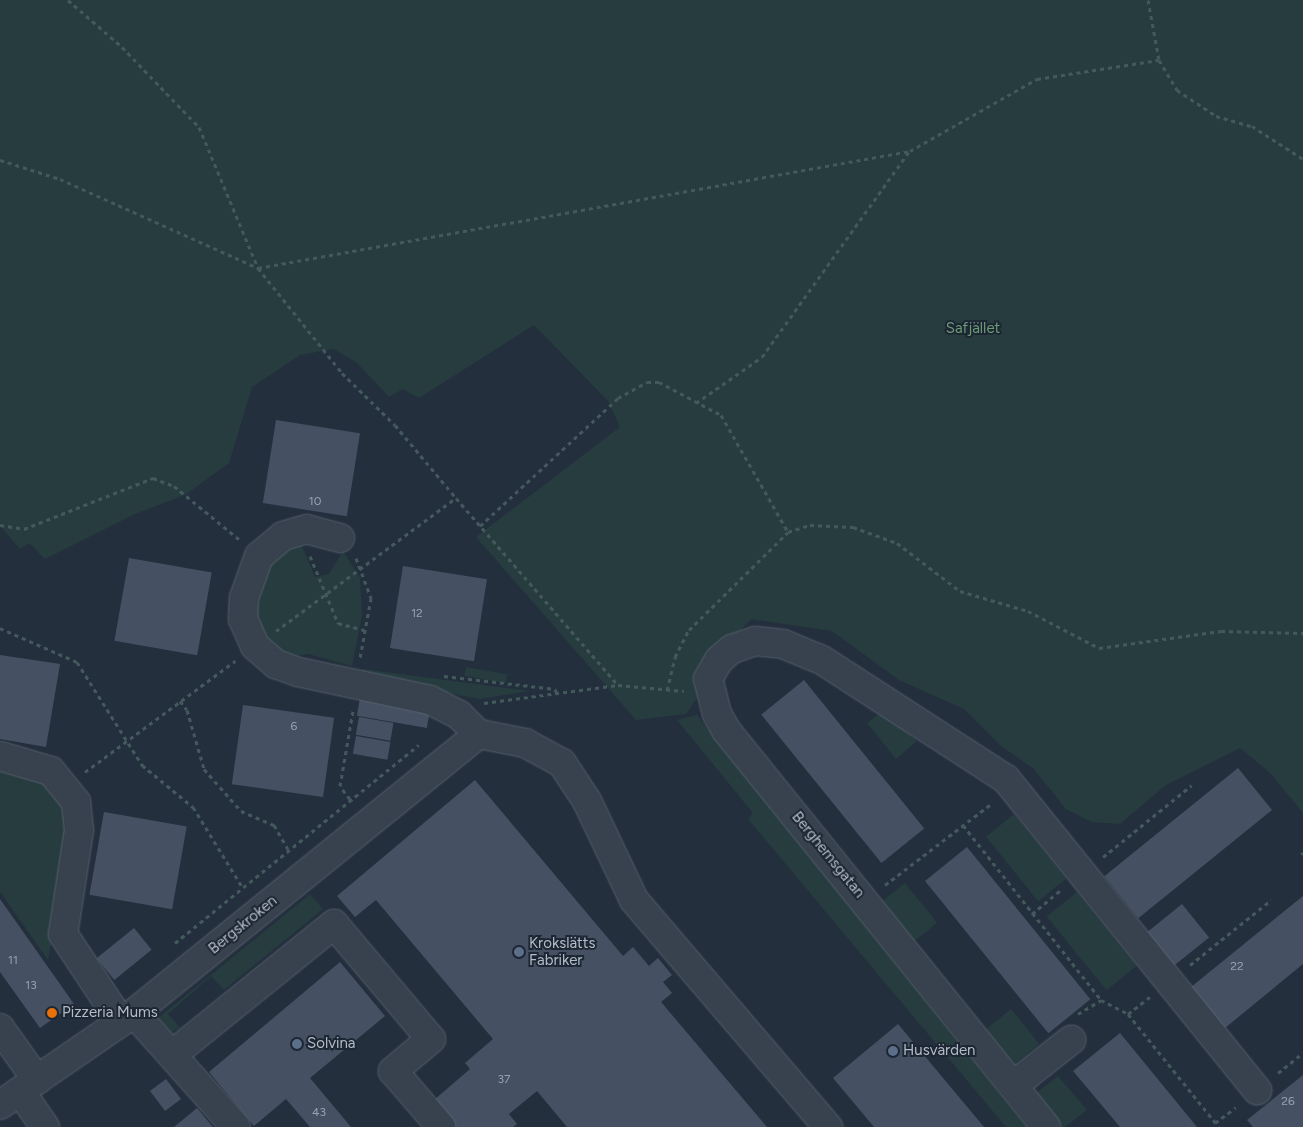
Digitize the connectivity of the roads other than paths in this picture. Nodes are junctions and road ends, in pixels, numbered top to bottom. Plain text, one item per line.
1 (340, 538) dead end
2 (479, 734) junction
3 (0, 756) edge
4 (128, 1018) junction
5 (0, 1028) edge
6 (1071, 1040) dead end
7 (173, 1054) junction
8 (1014, 1085) junction
9 (1258, 1090) dead end
10 (19, 1092) edge
11 (45, 1127) edge
12 (236, 1127) edge
13 (441, 1127) edge
14 (828, 1127) edge
15 (1046, 1127) edge

1 - 2 street
2 - 4 street, Bergskroken
2 - 14 street
3 - 4 street
4 - 7 street
4 - 10 street, Bergskroken
5 - 10 street
6 - 8 street
7 - 12 street
7 - 13 street
8 - 9 street, Berghemsgatan
8 - 15 street, Berghemsgatan
10 - 11 street

